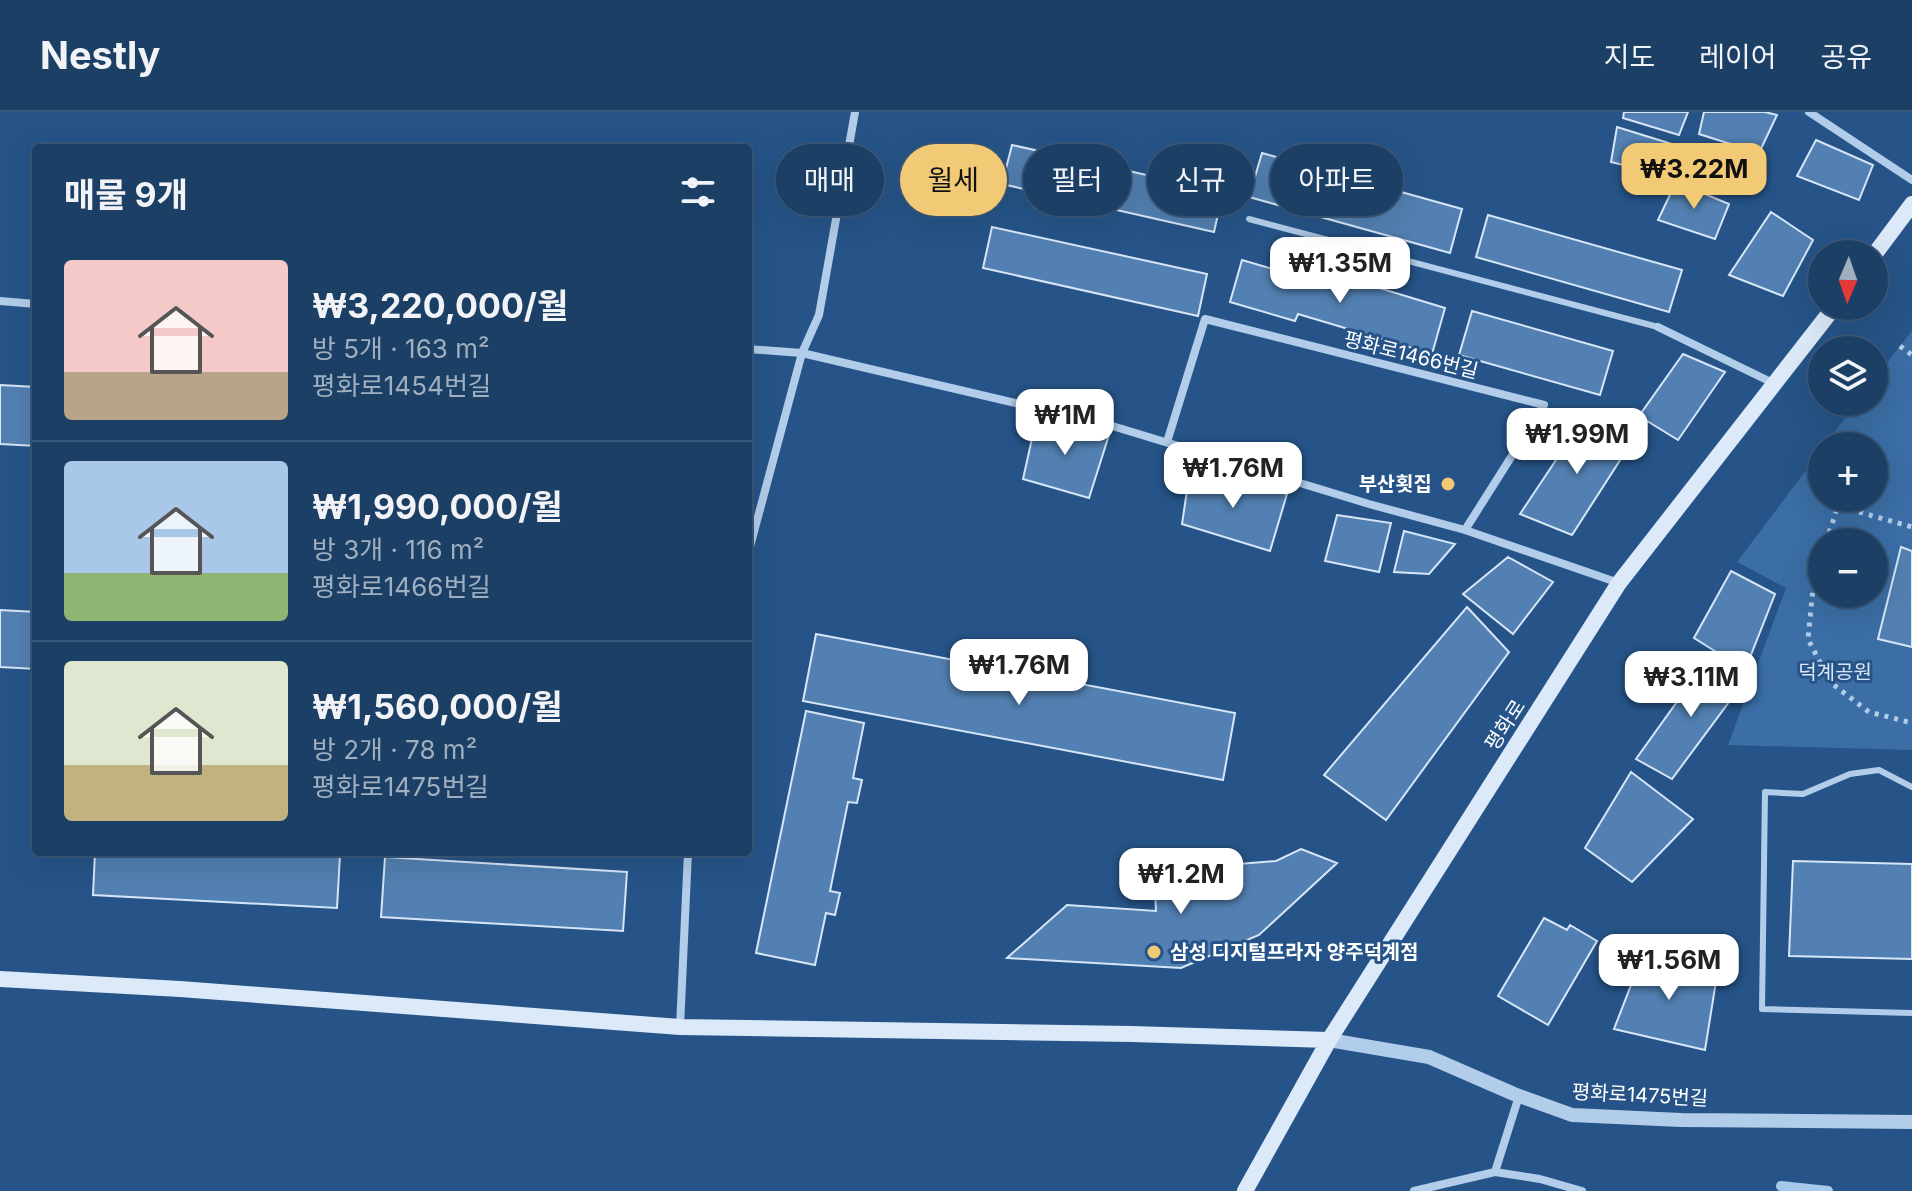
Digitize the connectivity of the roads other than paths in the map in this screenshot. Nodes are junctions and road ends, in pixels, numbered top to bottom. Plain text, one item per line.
1 (855, 112) edge
2 (1809, 112) edge
3 (1912, 180) edge
4 (1912, 204) edge
5 (1249, 219) dead end
6 (1885, 240) edge
7 (0, 301) edge
8 (32, 304) edge
9 (1825, 320) edge
10 (1658, 327) joint
11 (752, 349) edge
12 (802, 353) junction
13 (1776, 385) junction
14 (1167, 442) junction
15 (1465, 530) junction
16 (752, 539) edge
17 (1619, 583) junction
18 (1912, 787) edge
19 (688, 856) edge
20 (0, 979) edge
21 (1912, 1013) edge
22 (680, 1027) junction
23 (1329, 1040) junction
24 (1519, 1096) junction
25 (1912, 1122) edge
26 (1495, 1172) junction
27 (1245, 1191) edge
28 (1414, 1191) edge
29 (1582, 1191) edge

1 - 12 street
2 - 3 street
4 - 6 main road
5 - 10 lane
7 - 8 street
9 - 13 main road, 평화로
10 - 13 street
11 - 12 street
12 - 14 street
12 - 16 street
13 - 17 main road, 평화로
14 - 15 street
14 - 15 street, 평화로1466번길
15 - 17 street
17 - 23 main road, 평화로
18 - 21 lane
19 - 22 street
20 - 22 main road
22 - 23 main road
23 - 24 street, 평화로1475번길
23 - 27 main road, 평화로
24 - 25 street, 평화로1475번길
24 - 26 street
26 - 28 street
26 - 29 street

